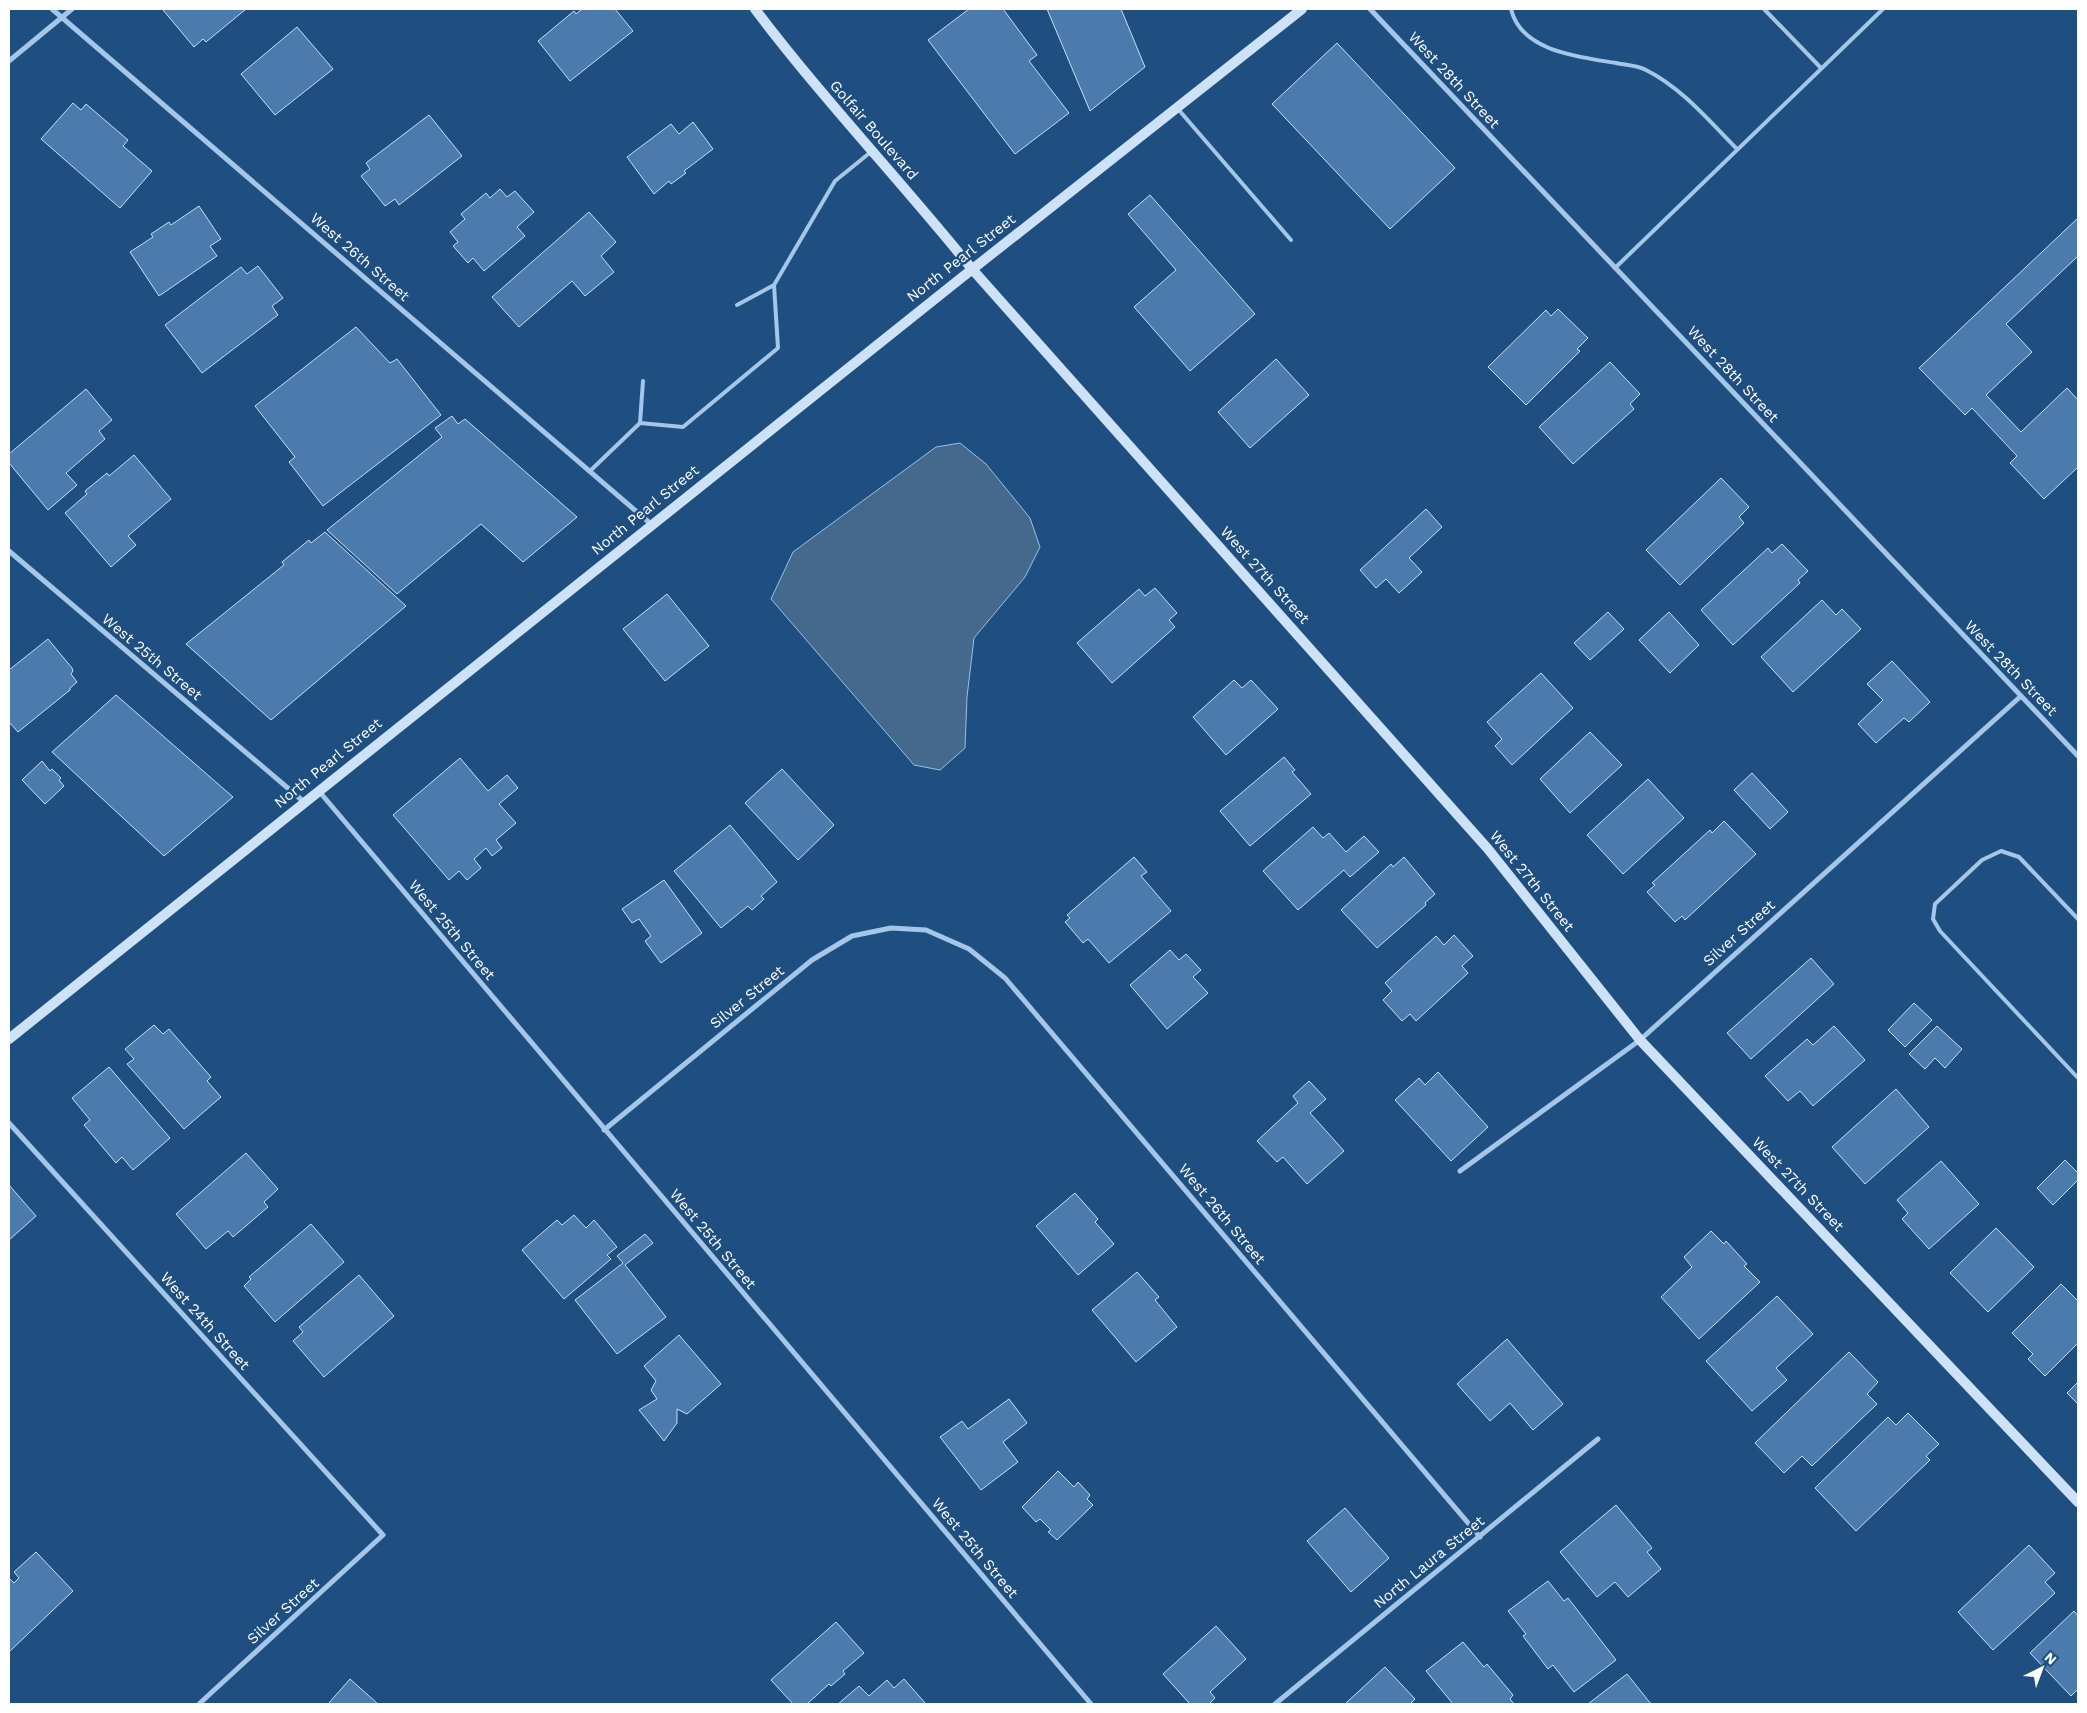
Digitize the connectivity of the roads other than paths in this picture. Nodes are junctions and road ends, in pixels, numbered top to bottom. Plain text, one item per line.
1 (52, 9) edge
2 (72, 9) edge
3 (755, 9) edge
4 (1302, 9) edge
5 (1370, 9) edge
6 (1511, 9) edge
7 (1764, 9) edge
8 (1883, 9) edge
9 (62, 17) junction
10 (9, 61) edge
11 (1822, 68) junction
12 (1177, 107) junction
13 (873, 150) junction
14 (1737, 150) junction
15 (1291, 240) dead end
16 (1615, 268) junction
17 (972, 269) junction
18 (774, 285) junction
19 (737, 305) dead end
20 (643, 381) dead end
21 (640, 423) junction
22 (590, 470) junction
23 (651, 524) junction
24 (9, 551) edge
25 (2021, 696) junction
26 (2078, 756) edge
27 (318, 789) junction
28 (303, 801) junction
29 (2078, 919) edge
30 (926, 930) joint
31 (9, 1039) edge
32 (1640, 1040) junction
33 (2078, 1078) edge
34 (9, 1123) edge
35 (604, 1130) junction
36 (1460, 1171) dead end
37 (1598, 1439) dead end
38 (2078, 1502) edge
39 (383, 1535) joint
40 (1480, 1536) junction
41 (199, 1704) edge
42 (1091, 1704) edge
43 (1274, 1704) edge

1 - 9 street, West 26th Street
2 - 9 street
3 - 13 main road, Golfair Boulevard
4 - 12 main road, North Pearl Street
5 - 16 street, West 28th Street
6 - 14 lane
7 - 11 lane
8 - 11 lane
9 - 10 street
9 - 22 street, West 26th Street
11 - 14 lane
12 - 15 lane
12 - 17 main road, North Pearl Street
13 - 17 main road, Golfair Boulevard
13 - 18 lane
14 - 16 lane
16 - 25 street, West 28th Street
17 - 23 main road, North Pearl Street
17 - 32 main road, West 27th Street
18 - 19 lane
18 - 21 lane
20 - 21 lane
21 - 22 lane
22 - 23 street, West 26th Street
23 - 27 main road, North Pearl Street
24 - 28 street, West 25th Street
25 - 26 street, West 28th Street
25 - 32 street, Silver Street
27 - 28 main road, North Pearl Street
27 - 35 street, West 25th Street
28 - 31 main road, North Pearl Street
29 - 33 lane
30 - 35 street, Silver Street
30 - 40 street, West 26th Street
32 - 36 street, Silver Street
32 - 38 main road, West 27th Street
34 - 39 street, West 24th Street
35 - 42 street, West 25th Street
37 - 40 street, North Laura Street
39 - 41 street, Silver Street
40 - 43 street, North Laura Street

